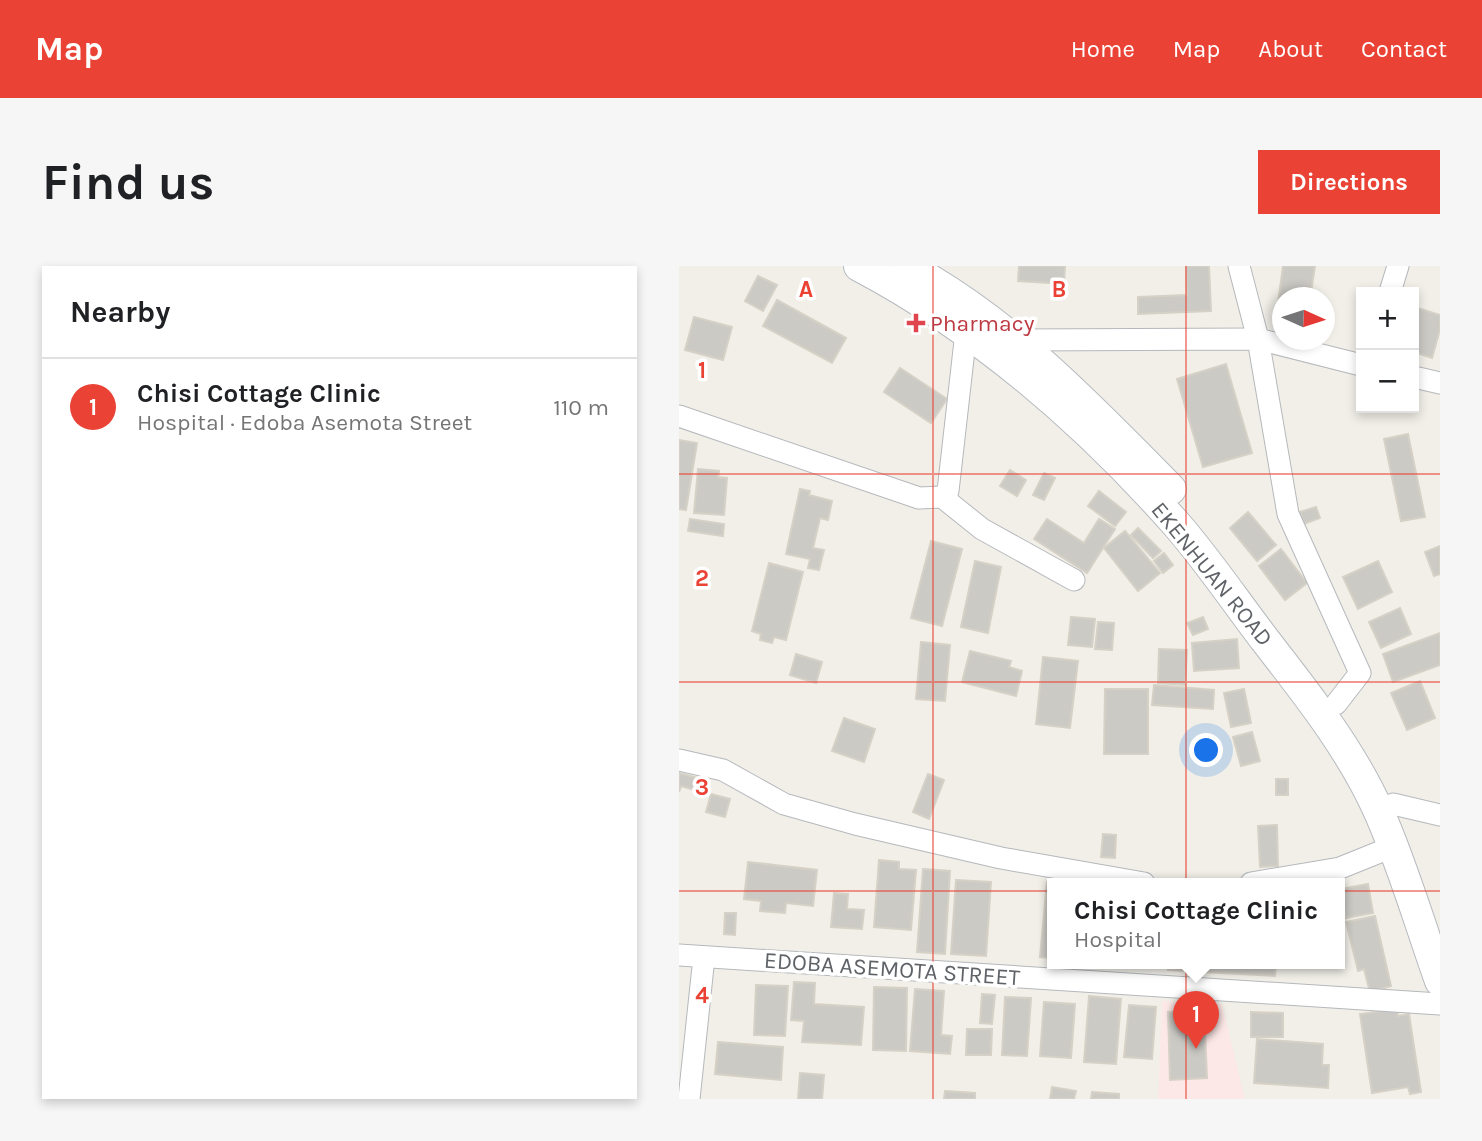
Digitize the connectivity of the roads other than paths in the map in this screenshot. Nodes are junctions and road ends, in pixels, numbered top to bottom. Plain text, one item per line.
1 (859, 266) edge
2 (1239, 266) edge
3 (1398, 266) edge
4 (913, 267) edge
5 (1392, 287) edge
6 (966, 332) junction
7 (1258, 339) junction
8 (1015, 341) junction
9 (1356, 364) edge
10 (1419, 378) edge
11 (1440, 383) edge
12 (679, 416) edge
13 (942, 497) junction
14 (1074, 580) dead end
15 (1336, 704) junction
16 (679, 760) edge
17 (1394, 804) junction
18 (1440, 815) edge
19 (1392, 847) junction
20 (1115, 878) edge
21 (1281, 878) edge
22 (1440, 924) edge
23 (679, 955) edge
24 (704, 957) junction
25 (1440, 981) edge
26 (1440, 1004) edge
27 (689, 1099) edge

1 - 6 main road, EKENHUAN ROAD
2 - 7 street
3 - 5 street
4 - 8 main road, EKENHUAN ROAD
6 - 13 street
6 - 19 main road, EKENHUAN ROAD
7 - 8 street
7 - 9 street
7 - 15 street
8 - 15 main road, EKENHUAN ROAD
10 - 11 street
12 - 13 street
13 - 14 street
15 - 17 main road, EKENHUAN ROAD
16 - 20 street
17 - 18 street
17 - 22 main road, EKENHUAN ROAD
19 - 21 street
19 - 25 main road, EKENHUAN ROAD
23 - 24 street, EDOBA ASEMOTA STREET
24 - 26 street, EDOBA ASEMOTA STREET
24 - 27 street

